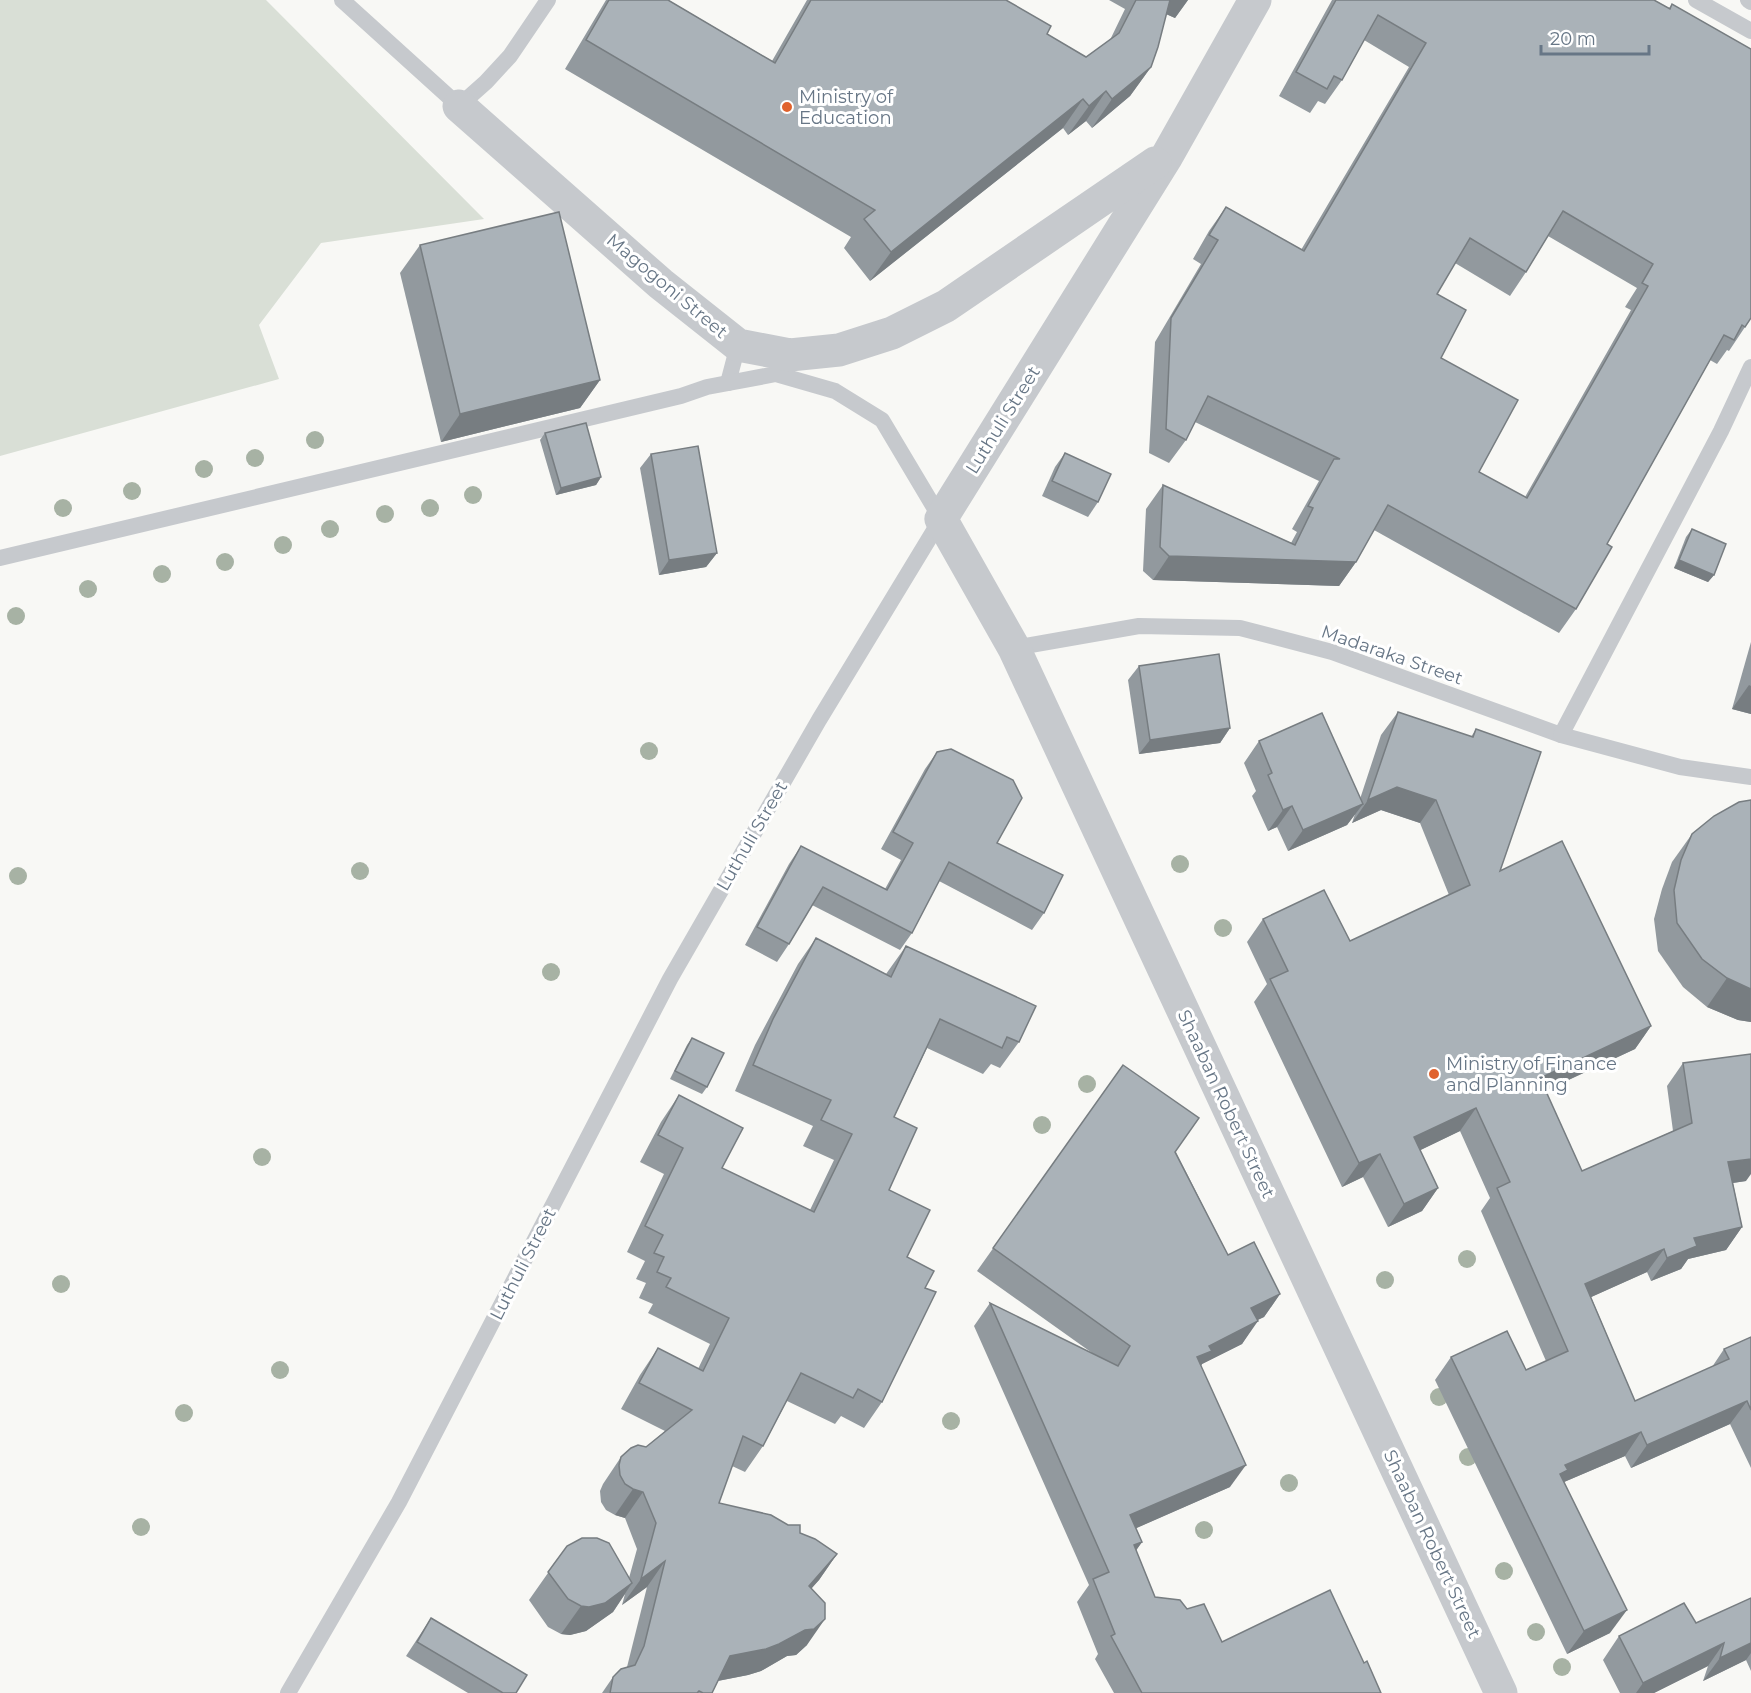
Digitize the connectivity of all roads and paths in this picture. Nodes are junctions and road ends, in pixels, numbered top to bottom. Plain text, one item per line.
1 (342, 0) edge
2 (548, 0) edge
3 (1255, 0) edge
4 (1696, 0) edge
5 (1751, 31) edge
6 (459, 106) junction
7 (1167, 156) junction
8 (738, 345) junction
9 (783, 364) junction
10 (1751, 367) edge
11 (728, 383) junction
12 (941, 519) junction
13 (0, 558) edge
14 (1014, 648) junction
15 (1561, 735) junction
16 (1751, 777) edge
17 (288, 1693) edge
18 (1501, 1693) edge

1 - 6 lane, Magogoni Street
2 - 6 lane
3 - 7 street, Luthuli Street
4 - 5 lane
6 - 8 street, Magogoni Street
7 - 9 street, Magogoni Street
7 - 12 street, Luthuli Street
8 - 9 street, Magogoni Street
8 - 11 lane
9 - 11 lane
9 - 12 lane
10 - 15 lane
11 - 13 lane
12 - 14 street, Shaaban Robert Street
12 - 17 lane, Luthuli Street
14 - 15 lane, Madaraka Street
14 - 18 street, Shaaban Robert Street
15 - 16 lane, Madaraka Street

